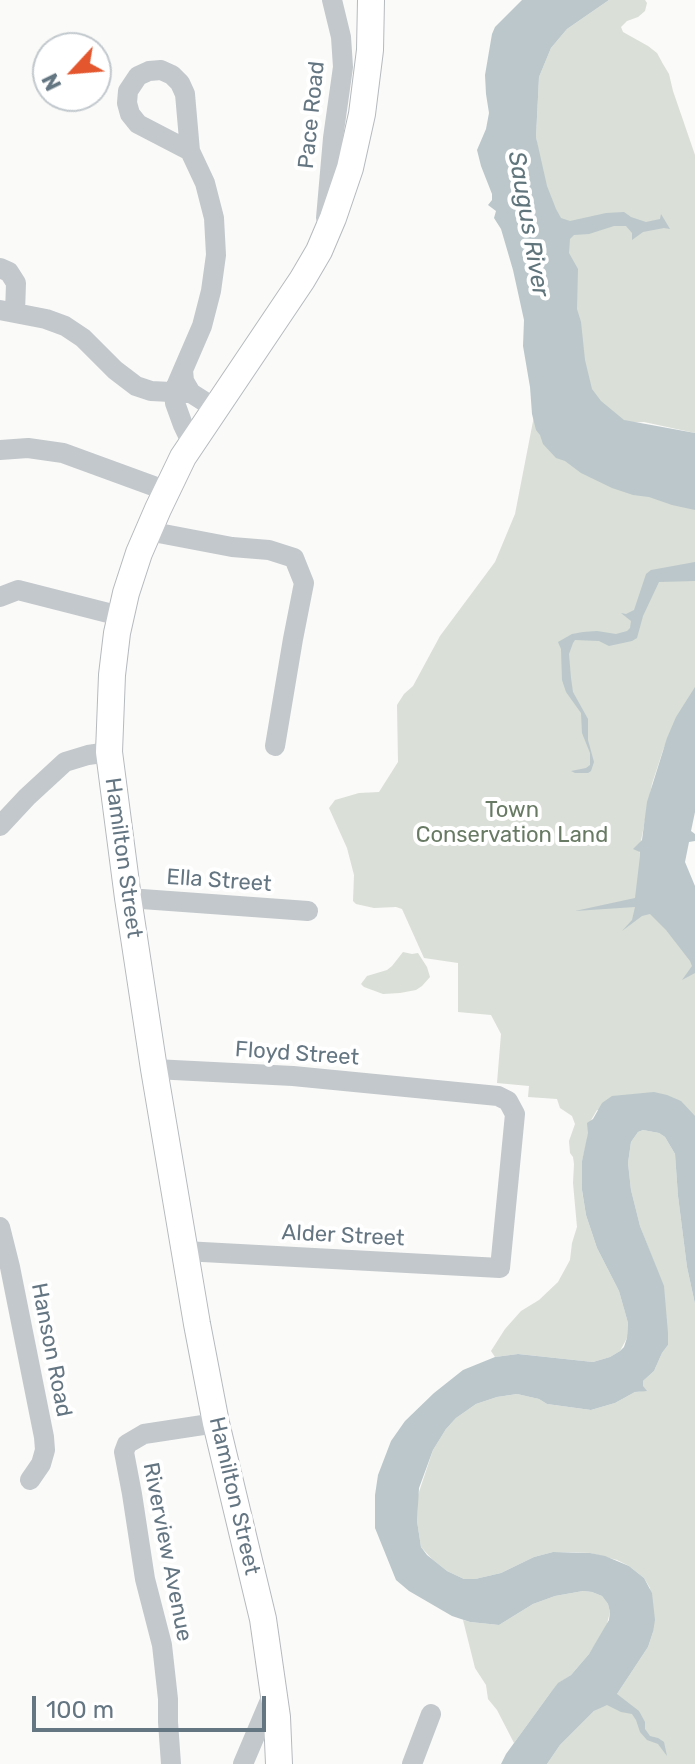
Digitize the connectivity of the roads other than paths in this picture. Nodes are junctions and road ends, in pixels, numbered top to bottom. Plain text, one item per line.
1 (332, 0) edge
2 (371, 0) edge
3 (190, 151) dead end
4 (325, 237) junction
5 (0, 268) edge
6 (8, 311) edge
7 (182, 392) junction
8 (216, 409) junction
9 (192, 444) junction
10 (0, 450) edge
11 (167, 491) junction
12 (148, 531) junction
13 (0, 597) edge
14 (120, 616) junction
15 (275, 746) dead end
16 (109, 752) junction
17 (0, 826) edge
18 (128, 898) junction
19 (308, 911) dead end
20 (154, 1069) junction
21 (0, 1227) edge
22 (184, 1251) junction
23 (500, 1268) joint
24 (8, 1303) edge
25 (216, 1423) junction
26 (30, 1480) dead end
27 (274, 1691) junction
28 (431, 1714) dead end
29 (171, 1764) edge
30 (243, 1764) edge
31 (279, 1764) edge
32 (412, 1764) edge

1 - 4 street, Pace Road
2 - 4 main road, Hamilton Street
3 - 7 street
4 - 8 main road, Hamilton Street
5 - 6 street
6 - 7 street
7 - 8 street
7 - 9 street
8 - 9 main road, Hamilton Street
9 - 11 main road, Hamilton Street
10 - 11 street
11 - 12 main road, Hamilton Street
12 - 14 main road, Hamilton Street
12 - 15 street
13 - 14 street
14 - 16 main road, Hamilton Street
16 - 17 street
16 - 18 main road, Hamilton Street
18 - 19 street, Ella Street
18 - 20 main road, Hamilton Street
20 - 22 main road, Hamilton Street
20 - 23 street, Floyd Street
21 - 24 street, Hanson Road
22 - 23 street, Alder Street
22 - 25 main road, Hamilton Street
24 - 26 street, Hanson Road
25 - 27 main road, Hamilton Street
25 - 29 street, Riverview Avenue
27 - 30 street
27 - 31 main road, Hamilton Street
28 - 32 street

